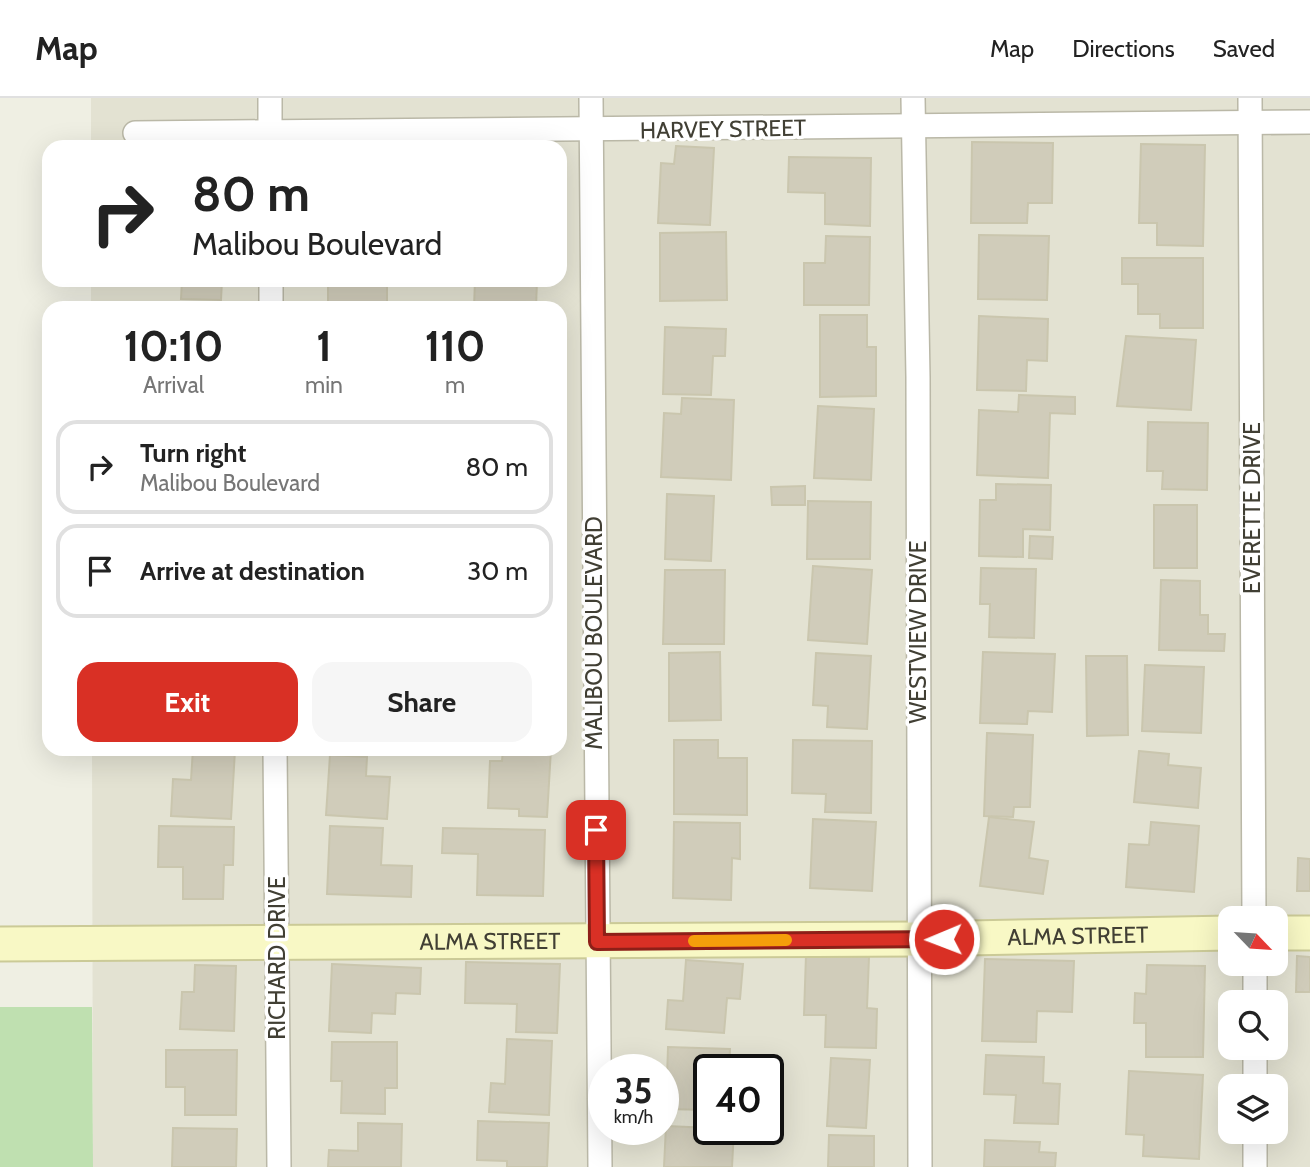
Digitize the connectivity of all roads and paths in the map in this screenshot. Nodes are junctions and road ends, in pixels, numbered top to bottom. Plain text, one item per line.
1 (270, 98) edge
2 (591, 98) edge
3 (913, 98) edge
4 (1251, 98) edge
5 (1251, 122) junction
6 (1310, 122) edge
7 (913, 127) junction
8 (590, 131) junction
9 (135, 133) dead end
10 (270, 139) edge
11 (275, 756) edge
12 (1254, 906) edge
13 (1218, 933) edge
14 (1288, 933) edge
15 (1310, 933) edge
16 (918, 939) junction
17 (597, 942) junction
18 (277, 943) junction
19 (0, 944) edge
20 (1255, 1144) edge
21 (279, 1167) edge
22 (600, 1167) edge
23 (920, 1167) edge
24 (1255, 1167) edge

1 - 10 street
2 - 8 street, MALIBOU BOULEVARD
3 - 7 street, WESTVIEW DRIVE
4 - 5 street, EVERETTE DRIVE
5 - 6 street, HARVEY STREET
5 - 7 street, HARVEY STREET
5 - 12 street, EVERETTE DRIVE
7 - 8 street, HARVEY STREET
7 - 16 street, WESTVIEW DRIVE
8 - 10 street, HARVEY STREET
8 - 17 street, MALIBOU BOULEVARD
9 - 10 street, HARVEY STREET
11 - 18 street, RICHARD DRIVE
13 - 16 street, ALMA STREET
14 - 15 street
16 - 17 street, ALMA STREET
16 - 23 street, WESTVIEW DRIVE
17 - 18 street, ALMA STREET
17 - 22 street, MALIBOU BOULEVARD
18 - 19 street, ALMA STREET
18 - 21 street, RICHARD DRIVE
20 - 24 street

